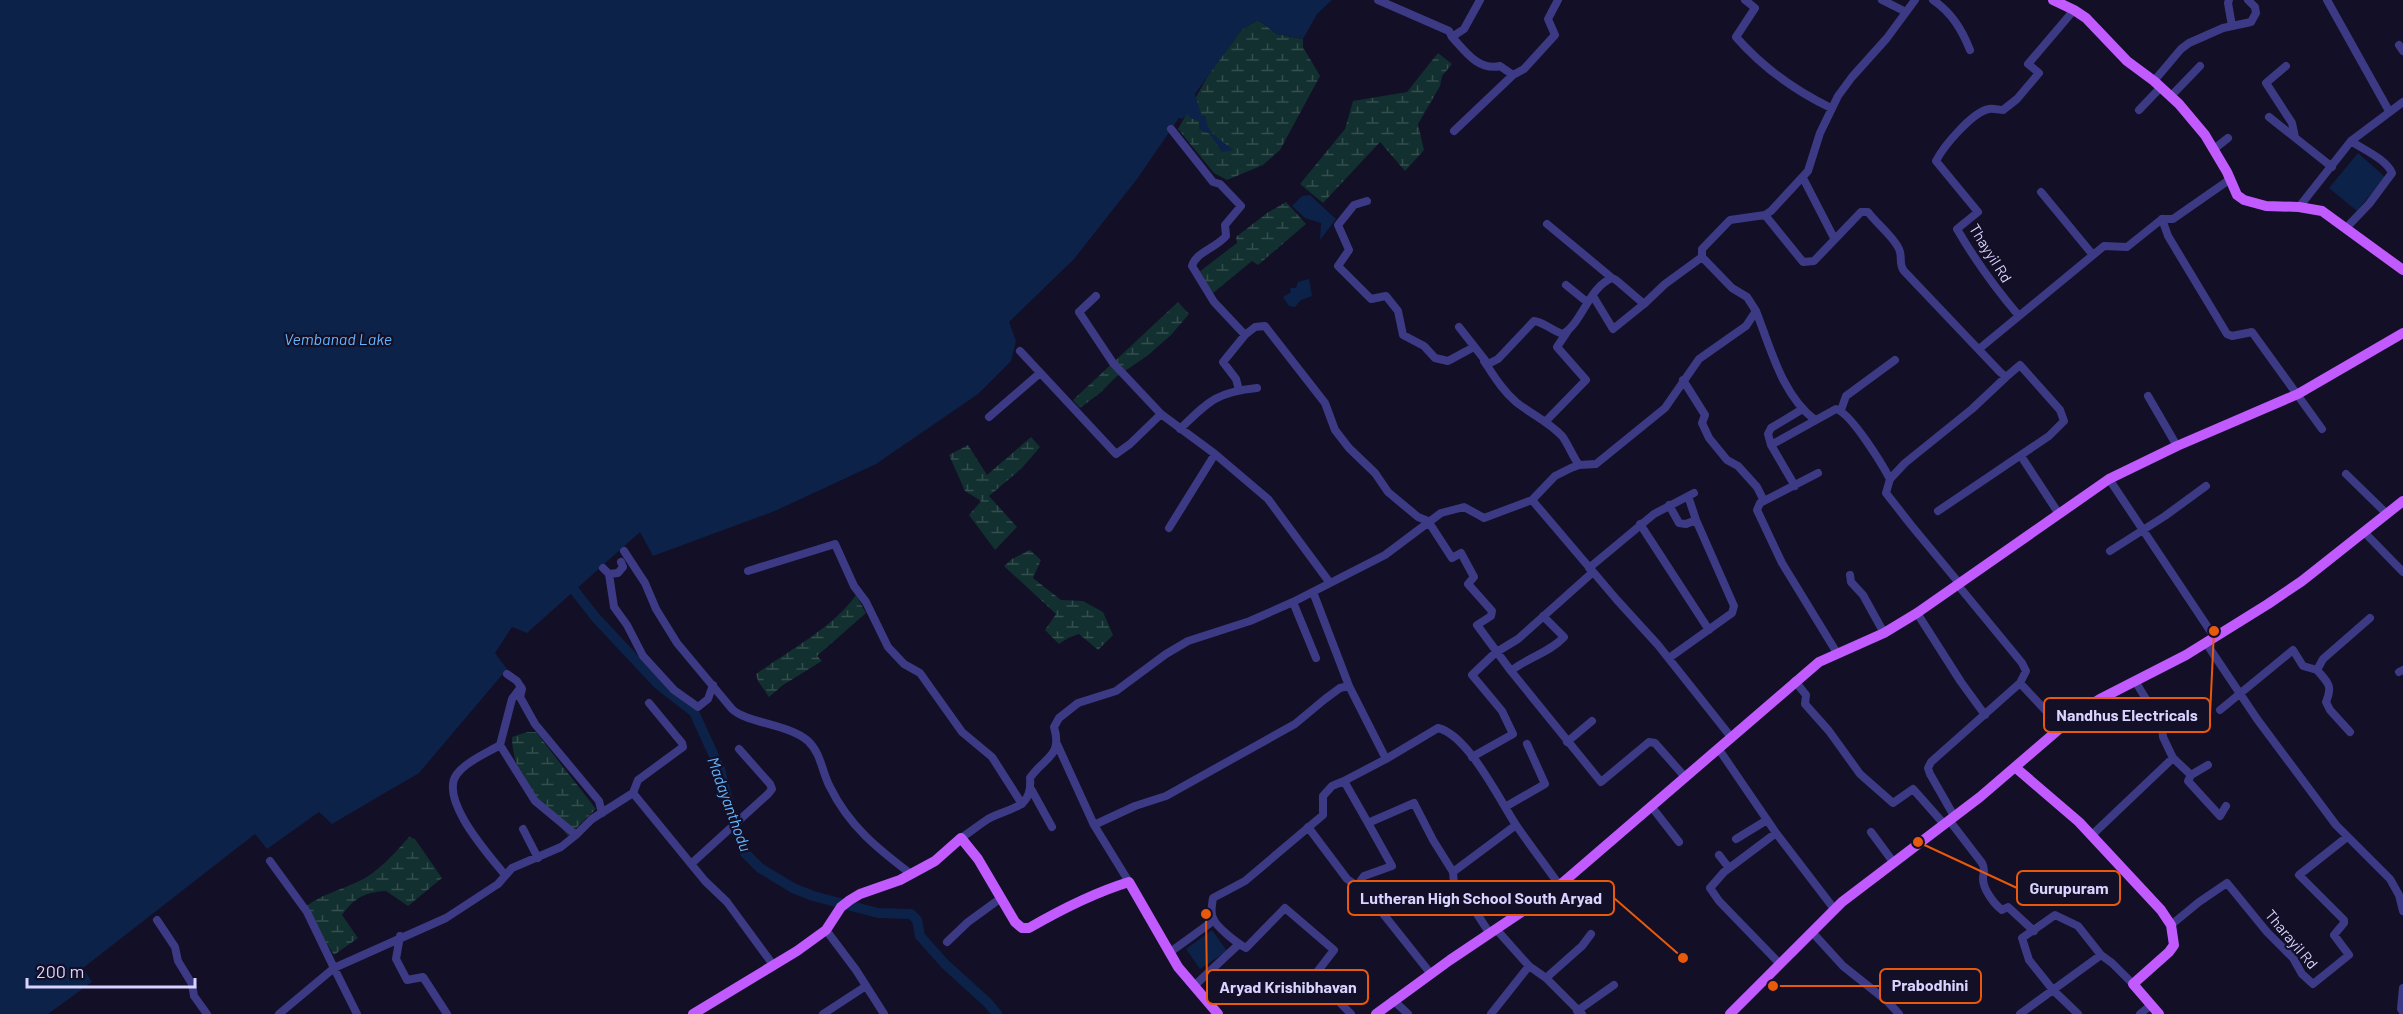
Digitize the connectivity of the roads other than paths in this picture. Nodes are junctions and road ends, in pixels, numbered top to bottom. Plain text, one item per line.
1 (1378, 0) edge
2 (1479, 0) edge
3 (1558, 0) edge
4 (1745, 0) edge
5 (1882, 0) edge
6 (1915, 0) edge
7 (1933, 0) edge
8 (2229, 0) edge
9 (2248, 0) edge
10 (2327, 0) edge
11 (2056, 1) edge
12 (1388, 2) edge
13 (2074, 10) junction
14 (1905, 12) junction
15 (2232, 26) junction
16 (1452, 37) junction
17 (1970, 50) dead end
18 (2200, 66) dead end
19 (2286, 66) dead end
20 (1513, 75) junction
21 (2157, 84) junction
22 (2171, 96) junction
23 (2403, 102) edge
24 (1831, 108) junction
25 (2139, 110) dead end
26 (2389, 111) junction
27 (2269, 117) dead end
28 (1171, 129) dead end
29 (1454, 131) dead end
30 (2295, 137) junction
31 (2228, 138) dead end
32 (2351, 141) junction
33 (2214, 149) junction
34 (2332, 167) junction
35 (1803, 178) junction
36 (2229, 180) junction
37 (2041, 192) dead end
38 (1367, 201) dead end
39 (2299, 207) junction
40 (1765, 215) junction
41 (2162, 219) junction
42 (1547, 224) dead end
43 (2346, 228) junction
44 (1834, 238) junction
45 (2093, 255) junction
46 (1702, 257) junction
47 (2403, 270) edge
48 (1612, 278) junction
49 (1566, 285) dead end
50 (1096, 296) dead end
51 (1590, 299) junction
52 (1644, 304) junction
53 (1756, 311) junction
54 (2019, 316) junction
55 (1459, 327) dead end
56 (1568, 331) junction
57 (2403, 333) edge
58 (1245, 335) junction
59 (1474, 347) junction
60 (1979, 349) junction
61 (1020, 351) dead end
62 (1484, 360) junction
63 (1895, 360) dead end
64 (1040, 373) junction
65 (2006, 377) junction
66 (1683, 380) junction
67 (1257, 388) dead end
68 (1239, 390) junction
69 (2298, 394) junction
70 (2148, 396) dead end
71 (1801, 410) junction
72 (1841, 410) junction
73 (1161, 414) junction
74 (989, 417) dead end
75 (1815, 420) junction
76 (1545, 422) junction
77 (1180, 429) junction
78 (2322, 429) dead end
79 (1771, 446) junction
80 (2177, 446) junction
81 (1215, 454) junction
82 (2020, 456) junction
83 (1579, 465) junction
84 (1818, 473) dead end
85 (2346, 474) dead end
86 (1890, 479) junction
87 (2109, 479) junction
88 (1795, 486) junction
89 (2206, 486) dead end
90 (1532, 500) junction
91 (1764, 501) junction
92 (2403, 501) edge
93 (1669, 505) junction
94 (1938, 511) dead end
95 (2059, 514) junction
96 (2387, 514) junction
97 (1696, 520) junction
98 (1428, 521) junction
99 (1640, 525) junction
100 (1169, 528) dead end
101 (2144, 529) junction
102 (2365, 533) junction
103 (624, 551) dead end
104 (2110, 551) dead end
105 (621, 562) dead end
106 (1591, 570) junction
107 (748, 571) dead end
108 (2403, 572) edge
109 (1850, 575) dead end
110 (1330, 583) junction
111 (1958, 583) junction
112 (1313, 592) junction
113 (1293, 602) junction
114 (1917, 613) junction
115 (1543, 616) junction
116 (2370, 618) dead end
117 (1709, 630) junction
118 (1884, 633) junction
119 (2210, 640) junction
120 (1498, 651) junction
121 (1837, 653) junction
122 (1316, 658) dead end
123 (1669, 658) junction
124 (2317, 670) junction
125 (1511, 671) junction
126 (507, 674) dead end
127 (1795, 681) junction
128 (2135, 681) junction
129 (2020, 683) junction
130 (713, 685) junction
131 (1349, 686) junction
132 (521, 687) junction
133 (2240, 693) junction
134 (649, 702) dead end
135 (2220, 710) dead end
136 (1985, 715) junction
137 (1592, 721) dead end
138 (2061, 727) junction
139 (2350, 732) dead end
140 (1731, 738) junction
141 (1567, 742) junction
142 (1057, 744) junction
143 (1527, 744) dead end
144 (500, 745) junction
145 (1718, 748) junction
146 (739, 749) dead end
147 (1472, 757) junction
148 (2173, 758) junction
149 (1386, 759) junction
150 (2208, 765) dead end
151 (2016, 768) junction
152 (2191, 775) junction
153 (1685, 777) junction
154 (1344, 781) junction
155 (633, 793) junction
156 (1029, 797) junction
157 (2226, 806) dead end
158 (1505, 807) junction
159 (1651, 807) junction
160 (602, 813) junction
161 (1767, 820) junction
162 (1949, 820) junction
163 (1368, 823) junction
164 (1094, 825) junction
165 (1516, 825) junction
166 (1052, 826) dead end
167 (1308, 827) junction
168 (523, 830) dead end
169 (1871, 832) dead end
170 (1776, 833) junction
171 (576, 835) junction
172 (2092, 835) junction
173 (2347, 837) junction
174 (961, 838) junction
175 (1736, 839) dead end
176 (1679, 842) dead end
177 (1719, 855) dead end
178 (538, 858) junction
179 (270, 861) dead end
180 (1894, 863) junction
181 (691, 864) junction
182 (1729, 868) junction
183 (1453, 872) junction
184 (911, 874) junction
185 (505, 875) junction
186 (1129, 882) junction
187 (1357, 886) junction
188 (1560, 886) junction
189 (1001, 898) junction
190 (2402, 906) edge
191 (1835, 910) junction
192 (158, 920) dead end
193 (1213, 921) junction
194 (2171, 925) junction
195 (826, 930) junction
196 (1493, 931) junction
197 (2034, 931) junction
198 (1812, 933) junction
199 (1591, 934) dead end
200 (400, 936) junction
201 (948, 942) dead end
202 (1239, 945) junction
203 (1169, 953) junction
204 (2101, 955) junction
205 (1779, 963) junction
206 (774, 966) junction
207 (1529, 966) junction
208 (334, 968) junction
209 (1431, 974) junction
210 (1546, 978) junction
211 (2133, 984) junction
212 (1614, 985) dead end
213 (866, 986) junction
214 (1194, 986) junction
215 (2403, 988) edge
216 (2053, 990) junction
217 (1393, 1000) junction
218 (2151, 1005) junction
219 (2403, 1012) edge
220 (696, 1013) edge
221 (1580, 1013) edge
222 (207, 1014) edge
223 (279, 1014) edge
224 (357, 1014) edge
225 (447, 1014) edge
226 (824, 1014) edge
227 (884, 1014) edge
228 (1218, 1014) edge
229 (1352, 1014) edge
230 (1376, 1014) edge
231 (1408, 1014) edge
232 (1491, 1014) edge
233 (1730, 1014) edge
234 (1899, 1014) edge
235 (2020, 1014) edge
236 (2078, 1014) edge
237 (2140, 1014) edge
238 (2159, 1014) edge

1 - 12 street
2 - 16 street
3 - 20 street
4 - 24 street
5 - 14 street
6 - 14 street
7 - 17 street
8 - 15 street
9 - 15 street
10 - 26 street
11 - 13 main road
12 - 16 street
13 - 21 main road
13 - 54 street, Thayyil Rd
14 - 24 street
15 - 21 street
16 - 20 street
18 - 22 street
19 - 30 street
20 - 29 street
21 - 22 main road
21 - 25 street
22 - 33 main road
23 - 26 street
24 - 35 street
26 - 32 street
27 - 30 street
28 - 58 street
30 - 34 street
31 - 33 street
32 - 34 street
32 - 43 street
33 - 36 main road
34 - 39 street
35 - 40 street
35 - 44 street
36 - 39 main road
36 - 41 street
37 - 45 street
38 - 59 street
39 - 43 main road
40 - 44 street
40 - 46 street
41 - 45 street
41 - 69 street
42 - 48 street
43 - 47 main road
44 - 60 street
45 - 54 street
46 - 52 street
46 - 53 street
48 - 51 street
48 - 52 street
49 - 51 street
50 - 73 street
51 - 52 street
51 - 56 street
53 - 66 street
53 - 71 street
54 - 60 street
55 - 59 street
56 - 62 street
56 - 76 street
57 - 69 main road
58 - 68 street
58 - 98 street
59 - 62 street
60 - 65 street
61 - 64 street
62 - 76 street
63 - 72 street
64 - 73 street
64 - 74 street
65 - 82 street
65 - 86 street
66 - 83 street
66 - 91 street
67 - 68 street
68 - 77 street
69 - 78 street
69 - 80 main road
70 - 80 street
71 - 75 street
71 - 79 street
72 - 75 street
72 - 86 street
73 - 77 street
75 - 79 street
76 - 83 street
77 - 81 street
79 - 88 street
80 - 87 main road
81 - 100 street
81 - 110 street
82 - 94 street
82 - 95 street
83 - 90 street
84 - 88 street
85 - 96 street
86 - 111 street
87 - 95 main road
87 - 101 street
88 - 91 street
89 - 101 street
90 - 98 street
90 - 106 street
91 - 121 street
92 - 96 main road
93 - 97 street
93 - 97 street
93 - 99 street
95 - 111 main road
96 - 102 main road
97 - 117 street
98 - 110 street
98 - 120 street
99 - 106 street
99 - 117 street
101 - 104 street
101 - 119 street
102 - 108 street
102 - 119 main road
103 - 130 street
105 - 130 street
106 - 115 street
106 - 123 street
107 - 156 street
109 - 118 street
110 - 112 street
111 - 114 main road
111 - 129 street
112 - 113 street
112 - 131 street
113 - 122 street
113 - 142 street
114 - 118 main road
114 - 136 street
115 - 120 street
115 - 125 street
116 - 124 street
117 - 123 street
118 - 121 main road
119 - 128 main road
119 - 133 street
120 - 125 street
120 - 147 street
121 - 127 main road
123 - 140 street
124 - 133 street
124 - 139 street
125 - 141 street
126 - 132 street
127 - 140 main road
127 - 162 street
128 - 138 main road
128 - 148 street
129 - 136 street
129 - 138 street
130 - 184 street
131 - 149 street
131 - 164 street
132 - 144 street
132 - 160 street
133 - 135 street
133 - 173 street
134 - 155 street
136 - 162 street
137 - 141 street
138 - 151 main road
140 - 145 main road
141 - 153 street
142 - 156 street
142 - 164 street
143 - 158 street
144 - 171 street
144 - 185 street
145 - 153 main road
145 - 161 street
146 - 181 street
147 - 149 street
147 - 158 street
148 - 152 street
148 - 172 street
149 - 154 street
150 - 152 street
151 - 162 main road
151 - 172 main road
152 - 157 street
153 - 159 main road
154 - 163 street
154 - 167 street
155 - 160 street
155 - 181 street
156 - 166 street
156 - 174 street
158 - 165 street
159 - 176 street
159 - 188 main road
160 - 171 street
161 - 170 street
161 - 175 street
162 - 180 main road
162 - 197 street
163 - 183 street
163 - 187 street
164 - 186 street
165 - 183 street
165 - 188 street
167 - 187 street
167 - 193 street
168 - 178 street
169 - 180 street
170 - 182 street
170 - 191 street
171 - 178 street
172 - 194 main road
173 - 190 street
173 - 194 street, Tharayil Rd
174 - 184 main road
174 - 189 main road
177 - 182 street
178 - 185 street
179 - 208 street
180 - 191 main road
181 - 206 street
182 - 205 street
183 - 196 street
184 - 195 main road
185 - 200 street
186 - 189 main road
186 - 203 main road
187 - 209 street
188 - 196 main road
189 - 201 street
191 - 198 main road
192 - 222 street
193 - 202 street
193 - 203 street
194 - 211 main road
195 - 206 main road
195 - 213 street
196 - 207 street
196 - 209 main road
197 - 204 street
197 - 216 street
198 - 205 main road
198 - 234 street
199 - 210 street
200 - 208 street
200 - 225 street
202 - 214 street
202 - 229 street
203 - 214 main road
204 - 211 street
204 - 216 street
205 - 233 main road
206 - 220 main road
207 - 210 street
207 - 232 street
208 - 223 street
208 - 224 street
209 - 217 main road
210 - 221 street
211 - 218 main road
212 - 221 street
213 - 226 street
213 - 227 street
214 - 228 main road
215 - 219 street
216 - 235 street
216 - 236 street
217 - 230 main road
217 - 231 street
218 - 237 street
218 - 238 main road

